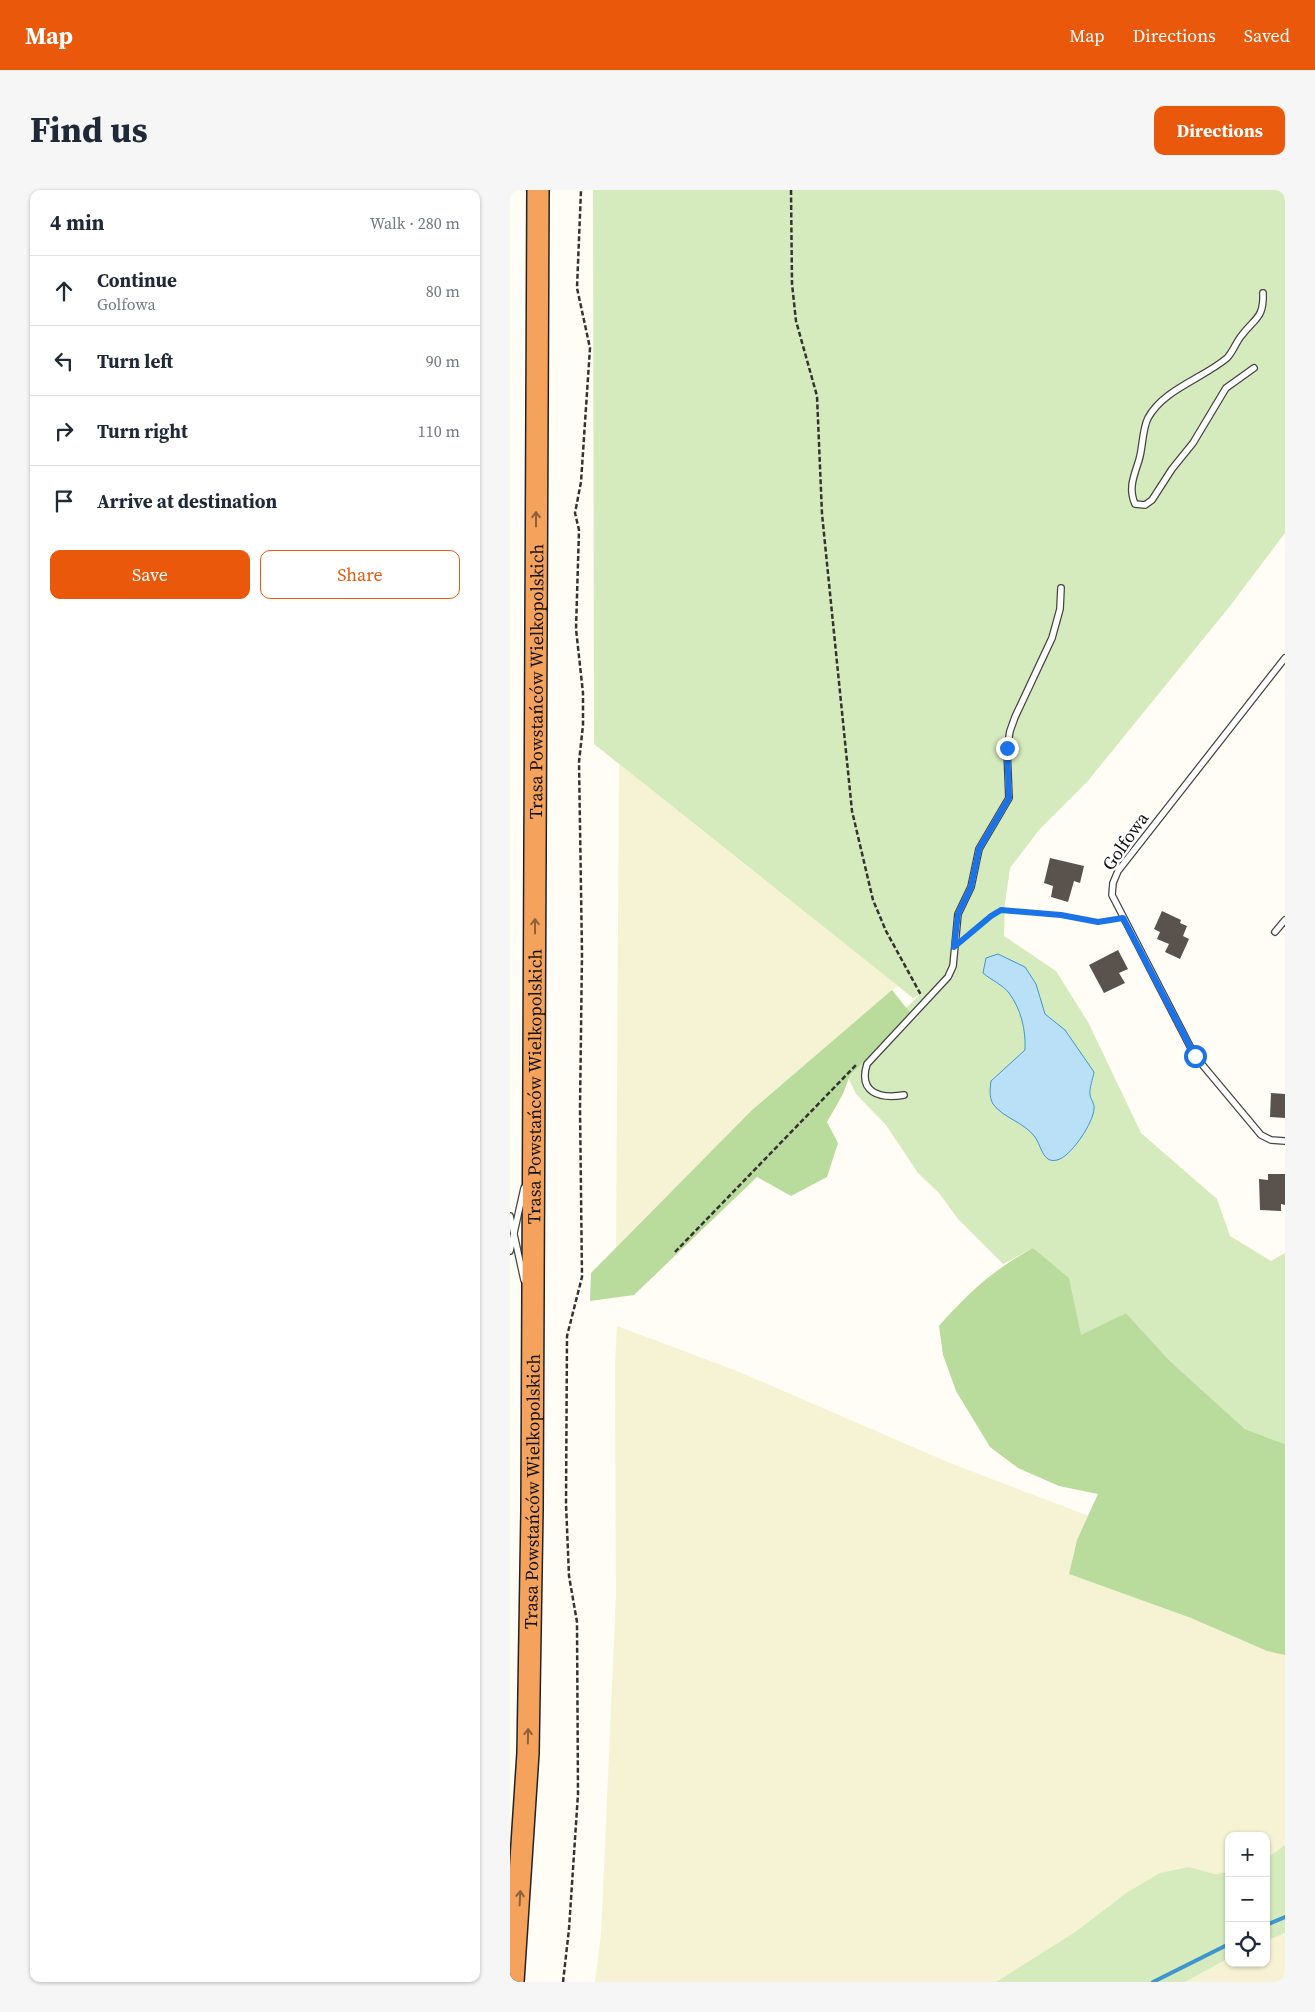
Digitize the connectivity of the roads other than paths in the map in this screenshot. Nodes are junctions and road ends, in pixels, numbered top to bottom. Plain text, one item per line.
1 (538, 190) edge
2 (1263, 293) dead end
3 (1254, 368) dead end
4 (1062, 588) dead end
5 (1285, 658) edge
6 (1285, 920) edge
7 (1275, 932) dead end
8 (904, 1095) dead end
9 (1285, 1141) edge
10 (534, 1142) junction
11 (510, 1216) edge
12 (514, 1234) junction
13 (510, 1251) edge
14 (533, 1324) junction
15 (513, 1982) edge

10 -> 1 highway, Trasa Powstańców Wielkopolskich
2 - 3 lane
4 - 8 lane
5 - 9 lane, Golfowa
6 - 7 lane
10 - 12 lane
10 - 14 highway, Trasa Powstańców Wielkopolskich
11 - 12 lane
12 - 13 lane
12 - 14 lane
15 -> 14 highway, Trasa Powstańców Wielkopolskich

